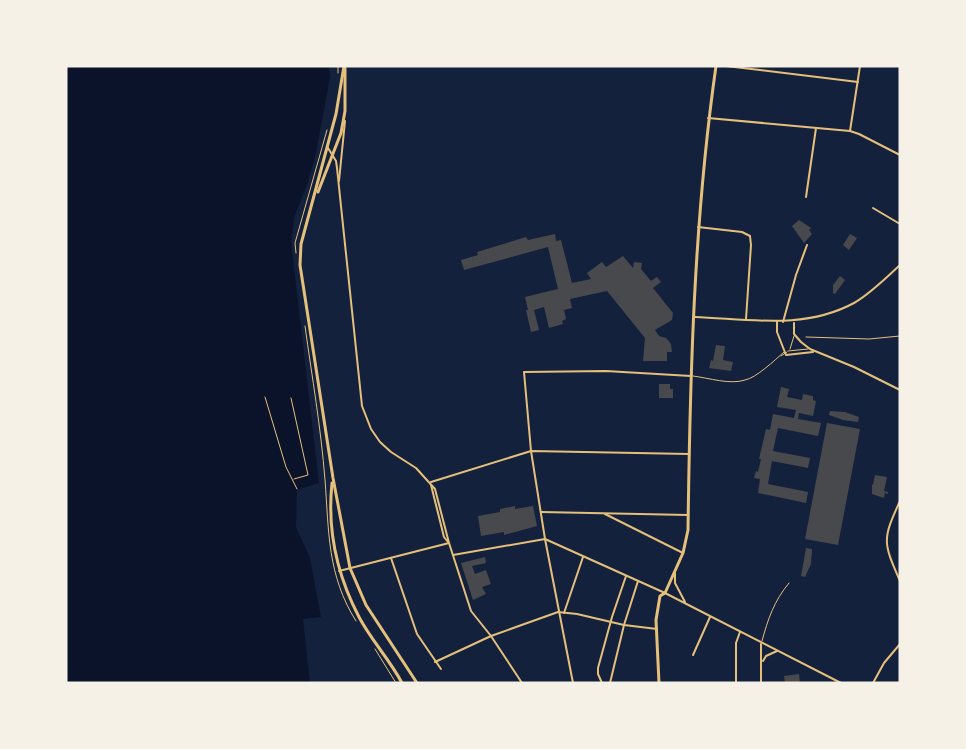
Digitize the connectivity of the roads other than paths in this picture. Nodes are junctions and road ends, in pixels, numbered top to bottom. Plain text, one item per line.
1 (345, 66) edge
2 (716, 66) edge
3 (726, 66) edge
4 (860, 66) edge
5 (858, 82) junction
6 (345, 116) junction
7 (708, 118) junction
8 (816, 128) junction
9 (850, 131) junction
10 (328, 148) junction
11 (900, 155) edge
12 (332, 156) junction
13 (339, 193) junction
14 (806, 197) dead end
15 (312, 207) junction
16 (873, 208) dead end
17 (900, 224) edge
18 (698, 227) junction
19 (807, 246) dead end
20 (900, 265) edge
21 (694, 317) junction
22 (746, 319) junction
23 (777, 321) junction
24 (794, 321) junction
25 (783, 322) junction
26 (794, 334) junction
27 (810, 349) junction
28 (815, 352) junction
29 (786, 353) junction
30 (691, 376) junction
31 (900, 390) edge
32 (531, 451) junction
33 (689, 454) junction
34 (333, 478) junction
35 (431, 482) junction
36 (900, 501) edge
37 (541, 512) junction
38 (604, 514) junction
39 (688, 515) junction
40 (545, 539) junction
41 (449, 543) junction
42 (683, 553) junction
43 (453, 555) junction
44 (583, 557) junction
45 (391, 558) junction
46 (350, 568) junction
47 (339, 571) junction
48 (675, 571) junction
49 (626, 576) junction
50 (638, 581) junction
51 (900, 581) edge
52 (789, 583) dead end
53 (665, 594) junction
54 (687, 604) junction
55 (558, 612) junction
56 (564, 613) junction
57 (710, 616) junction
58 (610, 622) junction
59 (624, 625) junction
60 (657, 629) junction
61 (740, 632) junction
62 (491, 636) junction
63 (761, 643) junction
64 (900, 645) edge
65 (777, 651) junction
66 (693, 655) dead end
67 (435, 662) junction
68 (762, 662) junction
69 (441, 669) dead end
70 (402, 683) edge
71 (417, 683) edge
72 (522, 683) edge
73 (573, 683) edge
74 (602, 683) edge
75 (610, 683) edge
76 (659, 683) edge
77 (736, 683) edge
78 (761, 683) edge
79 (841, 683) edge
80 (873, 683) edge

1 - 6 main road
1 - 10 main road
2 - 7 main road
3 - 5 street
4 - 5 street
5 - 9 street
6 - 12 main road
6 - 13 street
7 - 8 street
7 - 18 main road
8 - 9 street
8 - 14 street
9 - 11 street
10 - 12 street
10 - 15 main road
12 - 13 street
12 - 15 main road
13 - 35 street
15 - 34 main road
16 - 17 street
18 - 21 main road
18 - 22 street
19 - 25 street
20 - 24 street
21 - 22 street
21 - 30 main road
22 - 23 street
23 - 25 street
23 - 29 street
24 - 25 street
24 - 26 street
26 - 27 street
26 - 29 lane
27 - 28 street
27 - 29 lane
28 - 29 street
28 - 31 street
29 - 30 lane
30 - 32 street
30 - 33 main road
32 - 33 street
32 - 35 street
32 - 37 street
33 - 39 main road
34 - 46 main road
34 - 47 main road
35 - 41 street
36 - 51 street
37 - 38 street
37 - 40 street
38 - 39 street
38 - 42 street
39 - 42 main road
40 - 43 street
40 - 44 street
40 - 55 street
41 - 43 street
41 - 45 street
42 - 48 main road
43 - 62 street
44 - 49 street
44 - 56 street
45 - 46 street
45 - 67 street
46 - 47 street
46 - 71 main road
47 - 70 main road
48 - 53 main road
48 - 54 street
49 - 50 street
49 - 58 street
50 - 53 street
50 - 59 street
52 - 63 lane
53 - 54 street
53 - 60 main road
54 - 57 street
55 - 56 street
55 - 62 street
55 - 73 street
56 - 58 street
57 - 61 street
57 - 66 street
58 - 59 street
58 - 74 street
59 - 60 street
59 - 75 street
60 - 76 main road
61 - 63 street
61 - 77 street
62 - 67 street
62 - 72 street
63 - 65 street
63 - 68 street
64 - 80 street
65 - 68 street
65 - 79 street
67 - 69 street
68 - 78 street

